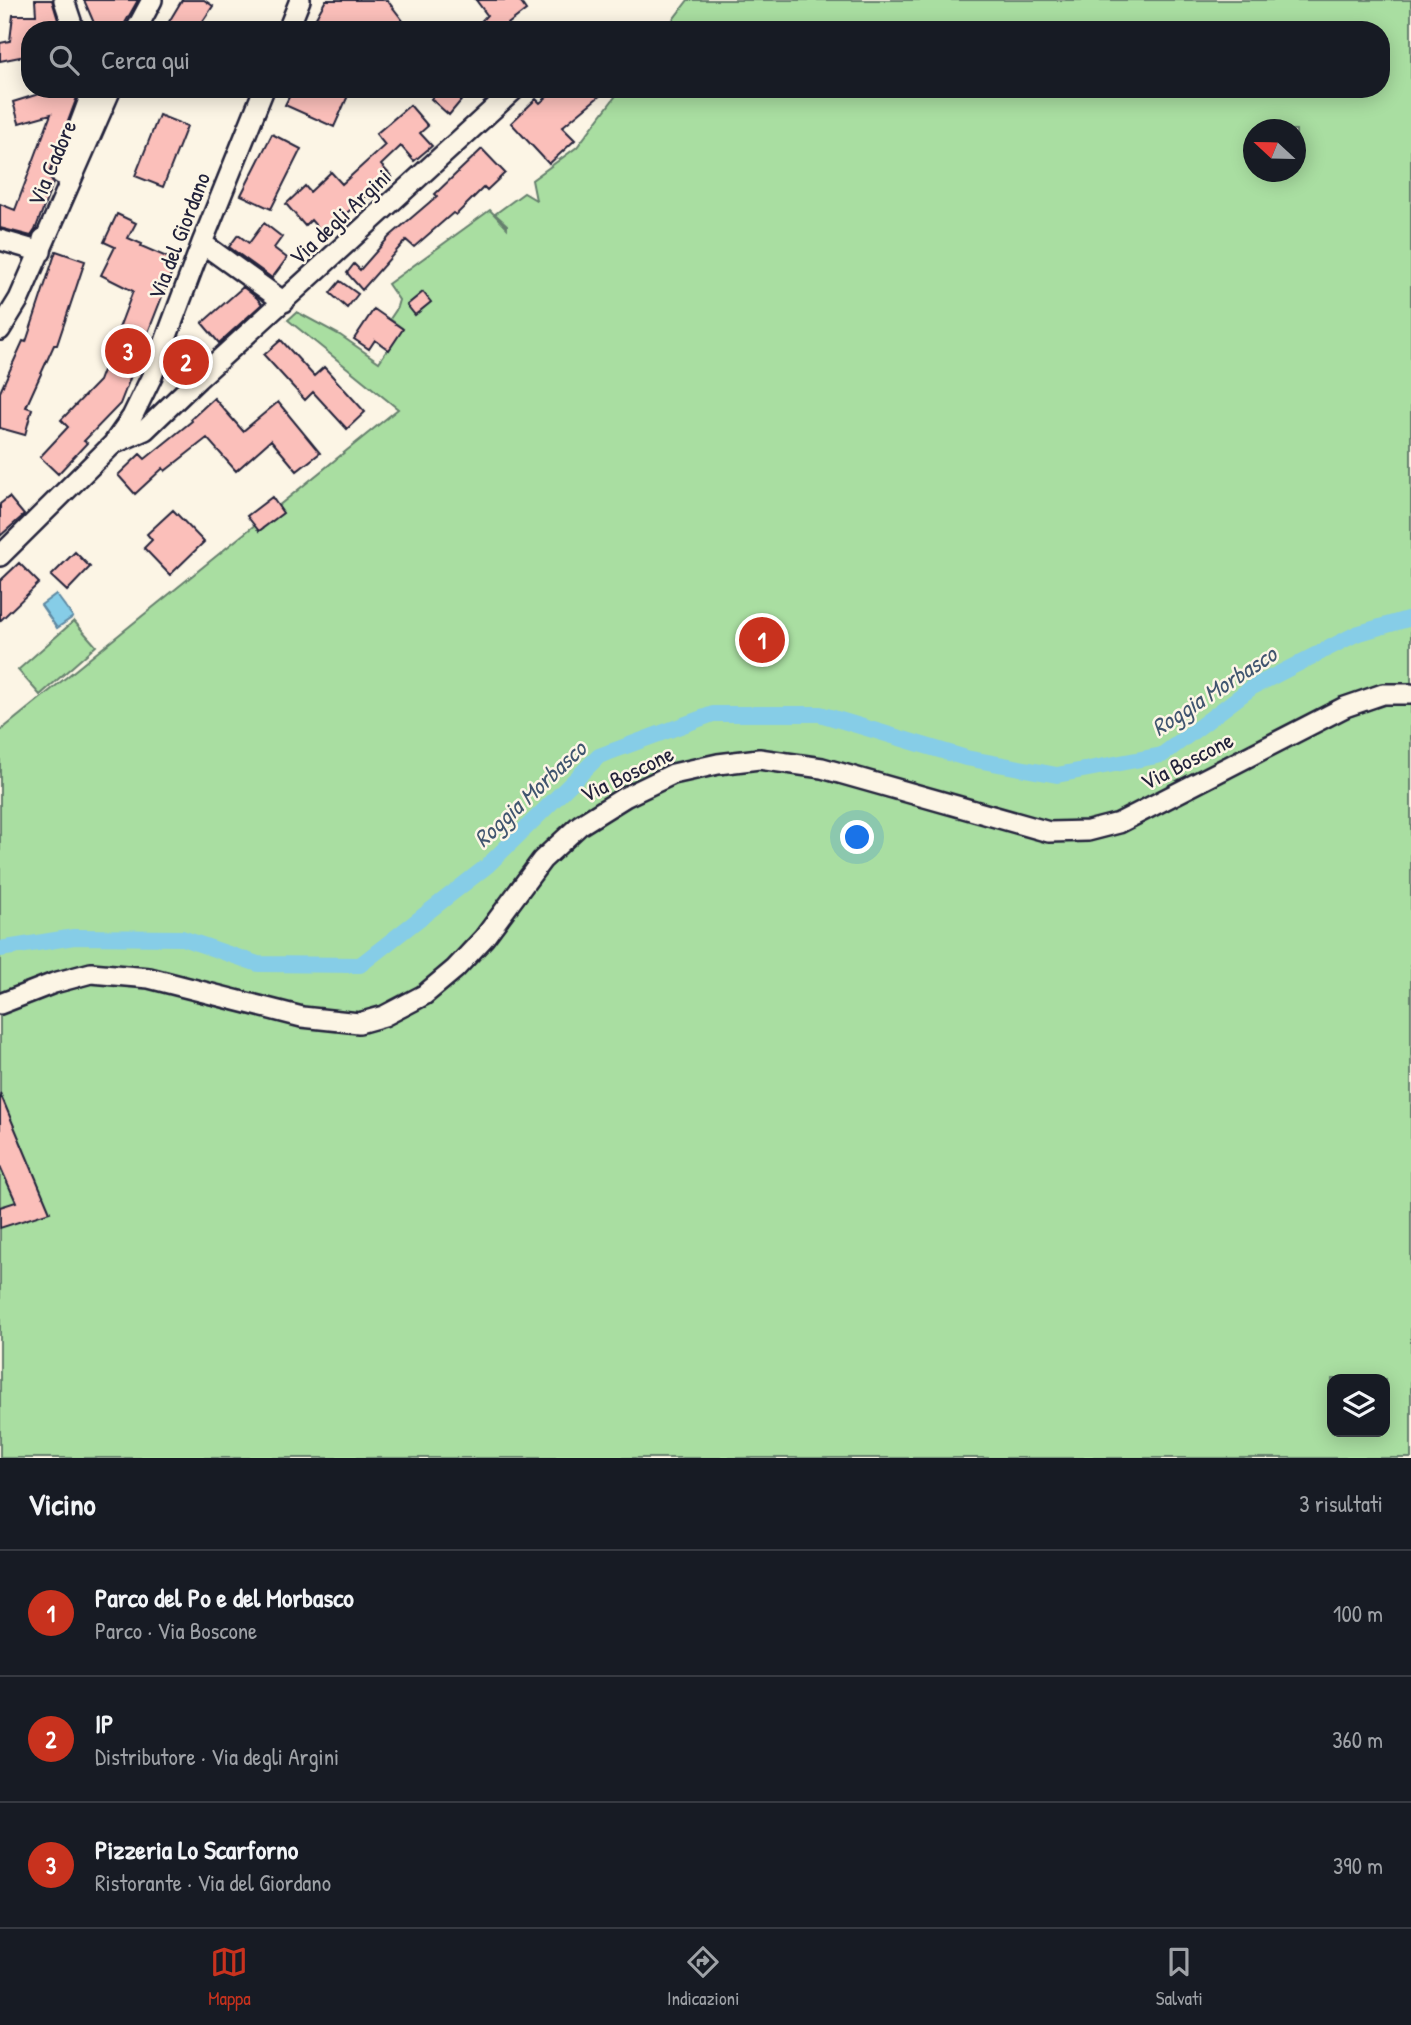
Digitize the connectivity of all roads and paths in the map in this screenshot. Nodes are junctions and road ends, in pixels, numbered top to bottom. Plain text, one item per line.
1 (64, 0) edge
2 (152, 0) edge
3 (300, 0) edge
4 (71, 21) edge
5 (141, 21) edge
6 (292, 21) edge
7 (90, 98) edge
8 (107, 98) edge
9 (260, 98) edge
10 (505, 98) edge
11 (0, 240) edge
12 (202, 243) junction
13 (41, 252) junction
14 (19, 299) junction
15 (284, 302) junction
16 (0, 330) edge
17 (0, 348) edge
18 (152, 376) junction
19 (198, 379) junction
20 (113, 444) junction
21 (0, 556) edge
22 (1411, 694) edge
23 (0, 1004) edge

1 - 4 street
2 - 5 street
3 - 6 street
7 - 13 street
8 - 13 street, Via Cadore
9 - 12 street, Via del Giordano
10 - 15 street, Via degli Argini
11 - 13 street
12 - 15 street
12 - 18 street, Via del Giordano
13 - 14 street, Via Cadore
14 - 16 street, Via Cadore
14 - 17 street
15 - 19 street, Via degli Argini
18 - 19 street, Via degli Argini
18 - 20 street, Via del Giordano
19 - 20 street, Via degli Argini
20 - 21 street, Via del Giordano
22 - 23 street, Via Boscone

